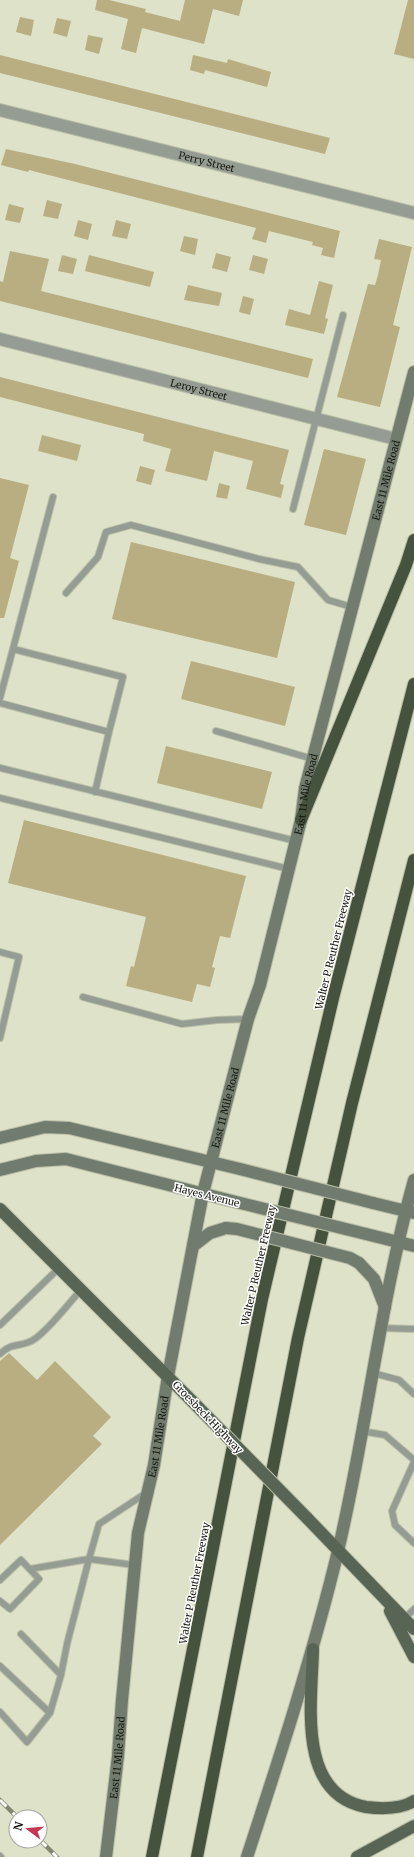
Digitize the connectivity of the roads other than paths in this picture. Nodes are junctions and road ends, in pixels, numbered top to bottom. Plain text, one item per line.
1 (0, 110) edge
2 (414, 213) edge
3 (343, 316) dead end
4 (0, 339) edge
5 (414, 372) edge
6 (316, 419) junction
7 (396, 439) junction
8 (52, 497) dead end
9 (293, 509) dead end
10 (414, 540) edge
11 (66, 593) dead end
12 (352, 607) junction
13 (13, 649) junction
14 (414, 684) edge
15 (0, 698) edge
16 (0, 703) edge
17 (216, 731) dead end
18 (109, 732) junction
19 (313, 758) junction
20 (0, 768) edge
21 (95, 792) junction
22 (0, 798) edge
23 (302, 820) junction
24 (296, 841) junction
25 (414, 860) edge
26 (289, 869) junction
27 (0, 952) edge
28 (82, 997) dead end
29 (248, 1019) junction
30 (0, 1038) edge
31 (0, 1138) edge
32 (210, 1162) junction
33 (0, 1170) edge
34 (414, 1180) edge
35 (203, 1193) junction
36 (0, 1209) edge
37 (410, 1212) edge
38 (398, 1242) junction
39 (193, 1246) junction
40 (414, 1246) edge
41 (59, 1268) junction
42 (81, 1290) junction
43 (385, 1308) junction
44 (0, 1325) edge
45 (381, 1328) junction
46 (414, 1329) edge
47 (0, 1354) edge
48 (373, 1373) junction
49 (168, 1376) junction
50 (414, 1394) edge
51 (361, 1432) junction
52 (414, 1461) edge
53 (147, 1492) junction
54 (414, 1543) edge
55 (338, 1550) junction
56 (89, 1559) junction
57 (134, 1565) junction
58 (30, 1569) junction
59 (0, 1580) edge
60 (0, 1601) edge
61 (385, 1601) junction
62 (414, 1609) edge
63 (404, 1619) junction
64 (414, 1629) edge
65 (21, 1634) dead end
66 (313, 1649) junction
67 (414, 1657) edge
68 (0, 1666) edge
69 (61, 1675) junction
70 (0, 1712) edge
71 (50, 1713) junction
72 (414, 1801) edge
73 (414, 1826) edge
74 (106, 1857) edge
75 (152, 1857) edge
76 (197, 1857) edge
77 (247, 1857) edge
78 (357, 1857) edge

1 - 2 street, Perry Street
3 - 6 lane
4 - 6 street, Leroy Street
5 - 7 main road, East 11 Mile Road
6 - 7 street, Leroy Street
6 - 9 lane
7 - 12 main road, East 11 Mile Road
8 - 13 lane
10 - 23 highway
11 - 12 lane
12 - 19 main road, East 11 Mile Road
13 - 15 lane
13 - 18 lane
14 - 75 highway, Walter P Reuther Freeway
16 - 18 lane
17 - 19 lane
18 - 21 lane
19 - 23 main road, East 11 Mile Road
20 - 21 lane
21 - 24 lane
22 - 26 lane
23 - 24 main road, East 11 Mile Road
24 - 26 main road, East 11 Mile Road
25 - 76 highway
26 - 29 main road, East 11 Mile Road
27 - 30 lane
28 - 29 lane
29 - 32 main road, East 11 Mile Road
31 - 32 main road
32 - 35 main road, East 11 Mile Road
32 - 37 main road, bridge
33 - 35 main road, Hayes Avenue
34 - 37 main road
35 - 38 main road, Hayes Avenue, bridge
35 - 39 main road, East 11 Mile Road
36 - 41 main road, Groesbeck Highway
37 - 38 main road
38 - 40 main road, Hayes Avenue
38 - 43 main road
39 - 43 main road, bridge
39 - 49 main road, East 11 Mile Road
41 - 42 main road, Groesbeck Highway
41 - 44 lane
42 - 47 lane
42 - 49 main road, Groesbeck Highway
43 - 45 main road
45 - 46 lane
45 - 48 main road
48 - 50 lane
48 - 51 main road
49 - 53 main road, East 11 Mile Road
49 - 55 main road, Groesbeck Highway, bridge
51 - 52 lane
51 - 55 main road
52 - 54 lane
53 - 56 lane
53 - 57 main road, East 11 Mile Road
55 - 61 main road, Groesbeck Highway
55 - 66 main road
56 - 57 lane
56 - 58 lane
56 - 69 lane
57 - 74 main road, East 11 Mile Road
58 - 59 lane
58 - 60 lane
61 - 63 main road, Groesbeck Highway
61 - 67 main road
62 - 63 lane
63 - 64 main road, Groesbeck Highway
65 - 69 lane
66 - 72 main road
66 - 77 main road
68 - 71 lane
69 - 71 lane
70 - 71 lane
73 - 78 main road

